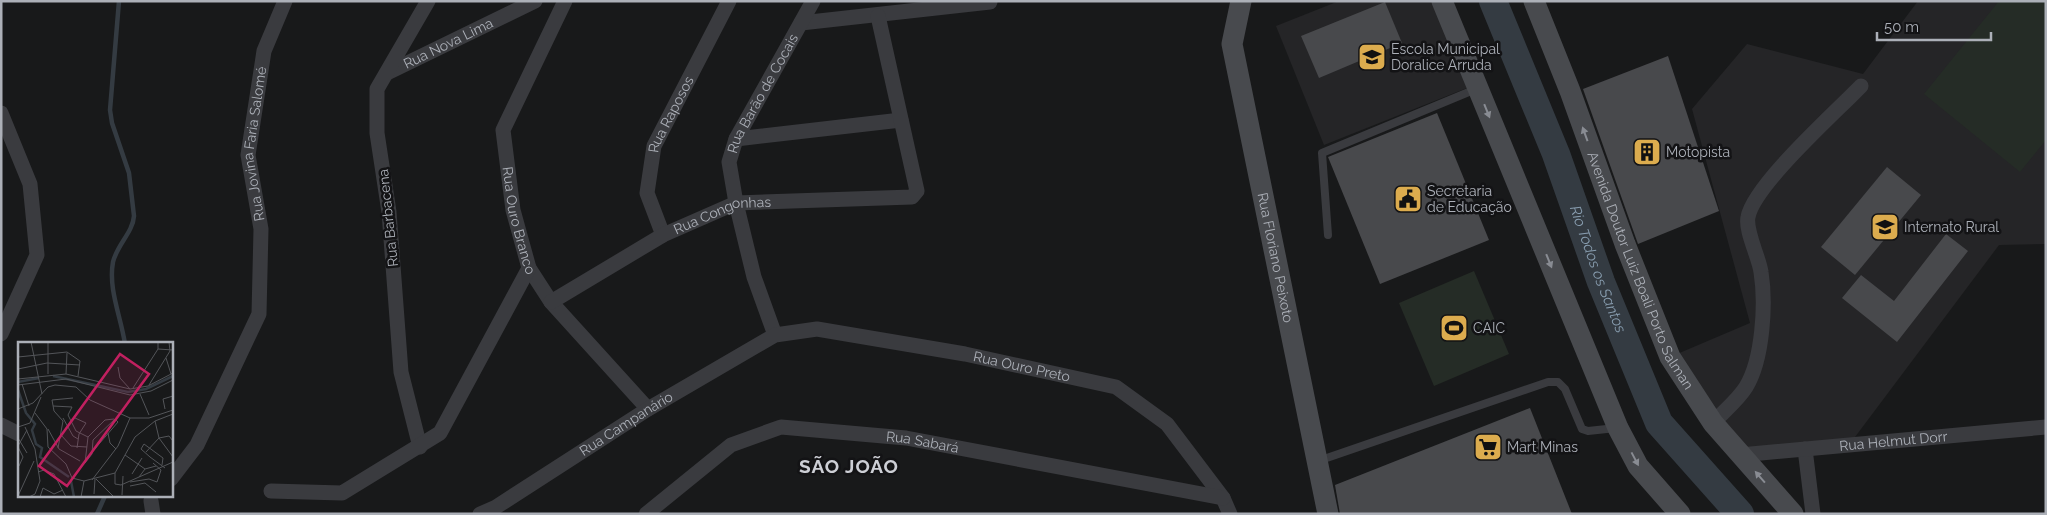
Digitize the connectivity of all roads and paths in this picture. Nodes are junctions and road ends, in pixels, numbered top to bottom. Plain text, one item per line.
1 (285, 1) edge
2 (428, 1) edge
3 (535, 1) edge
4 (565, 1) edge
5 (729, 1) edge
6 (813, 1) edge
7 (1240, 1) edge
8 (1442, 1) edge
9 (1534, 1) edge
10 (990, 2) edge
11 (878, 16) junction
12 (801, 24) junction
13 (387, 72) junction
14 (1861, 86) dead end
15 (1478, 88) junction
16 (1, 113) edge
17 (901, 120) junction
18 (736, 139) junction
19 (736, 202) junction
20 (663, 235) junction
21 (1328, 235) dead end
22 (529, 268) junction
23 (551, 302) junction
24 (1, 334) edge
25 (775, 335) junction
26 (648, 409) junction
27 (1713, 423) junction
28 (1, 425) edge
29 (2046, 427) edge
30 (1618, 428) junction
31 (18, 434) edge
32 (420, 446) junction
33 (1805, 449) junction
34 (1740, 455) junction
35 (1316, 462) junction
36 (172, 478) edge
37 (271, 491) dead end
38 (1223, 498) junction
39 (480, 514) edge
40 (646, 514) edge
41 (1230, 514) edge
42 (1328, 514) edge
43 (1680, 514) edge
44 (1793, 514) edge
45 (1813, 514) edge

1 - 36 street, Rua Jovina Faria Salomé
2 - 13 street, Rua Barbacena
3 - 13 street, Rua Nova Lima
4 - 22 street, Rua Ouro Branco
5 - 20 street, Rua Raposos
6 - 12 street, Rua Barão de Cocais
7 - 35 street, Rua Floriano Peixoto
8 - 15 street
27 -> 9 street, Avenida Doutor Luiz Boali Porto Salman
10 - 11 street
11 - 12 street
11 - 17 street
12 - 18 street, Rua Barão de Cocais
13 - 32 street, Rua Barbacena
14 - 27 street
15 - 21 lane
15 -> 30 street
16 - 24 street
17 - 18 street
17 - 19 street, Rua Congonhas
18 - 19 street, Rua Barão de Cocais
19 - 20 street, Rua Congonhas
19 - 25 street, Rua Barão de Cocais
20 - 23 street, Rua Congonhas
22 - 23 street, Rua Ouro Branco
22 - 32 street
23 - 26 street, Rua Ouro Branco
25 - 26 street, Rua Campanário
25 - 38 street, Rua Ouro Preto
26 - 39 street, Rua Campanário
27 - 34 street, Avenida Doutor Luiz Boali Porto Salman
28 - 31 street
29 - 33 street, Rua Helmut Dorr
30 - 35 lane
30 -> 43 street
32 - 37 street
33 - 34 street, Rua Helmut Dorr
33 - 45 street
44 -> 34 street, Avenida Doutor Luiz Boali Porto Salman
35 - 42 street, Rua Floriano Peixoto
38 - 40 street, Rua Sabará
38 - 41 street, Rua Ouro Preto

